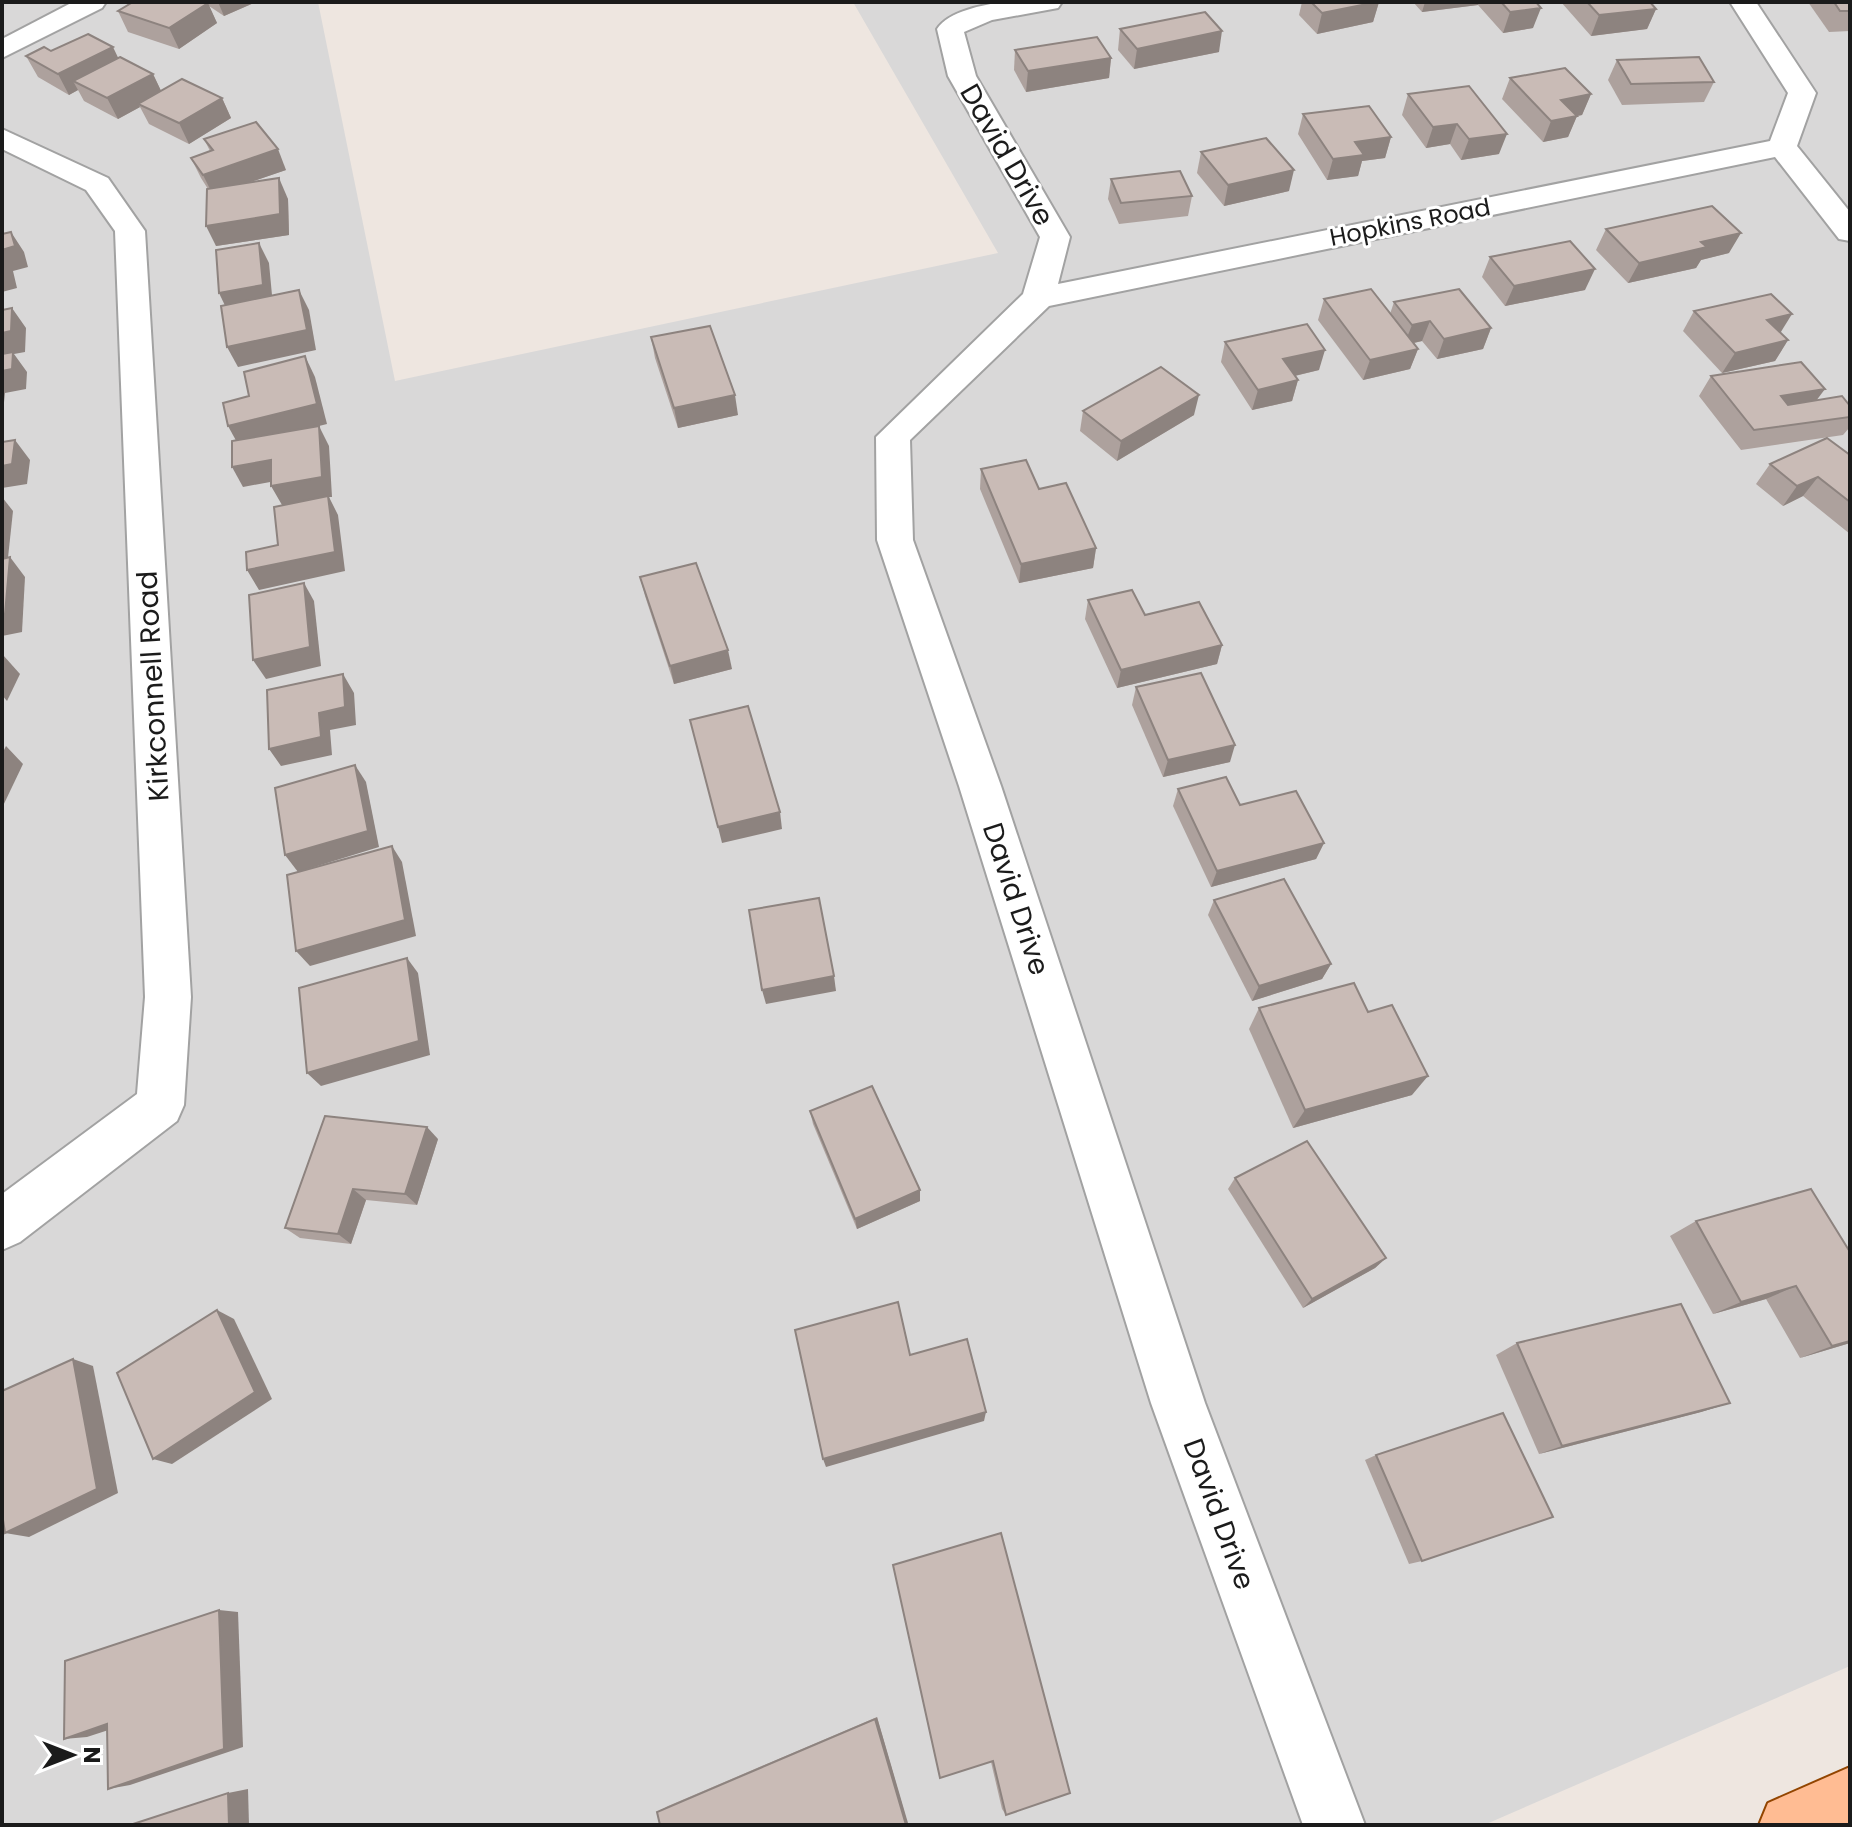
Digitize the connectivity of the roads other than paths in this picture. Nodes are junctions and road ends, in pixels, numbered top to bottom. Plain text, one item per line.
1 (93, 2) edge
2 (1049, 2) edge
3 (1743, 2) edge
4 (2, 50) edge
5 (2, 138) edge
6 (1782, 147) junction
7 (1850, 232) edge
8 (1038, 298) junction
9 (2, 1225) edge
10 (1850, 1798) edge
11 (1334, 1825) edge
12 (1790, 1825) edge

1 - 4 street
2 - 8 street, David Drive
3 - 6 street
5 - 9 street, Kirkconnell Road
6 - 7 street
6 - 8 street, Hopkins Road
8 - 11 street, David Drive
10 - 12 main road

